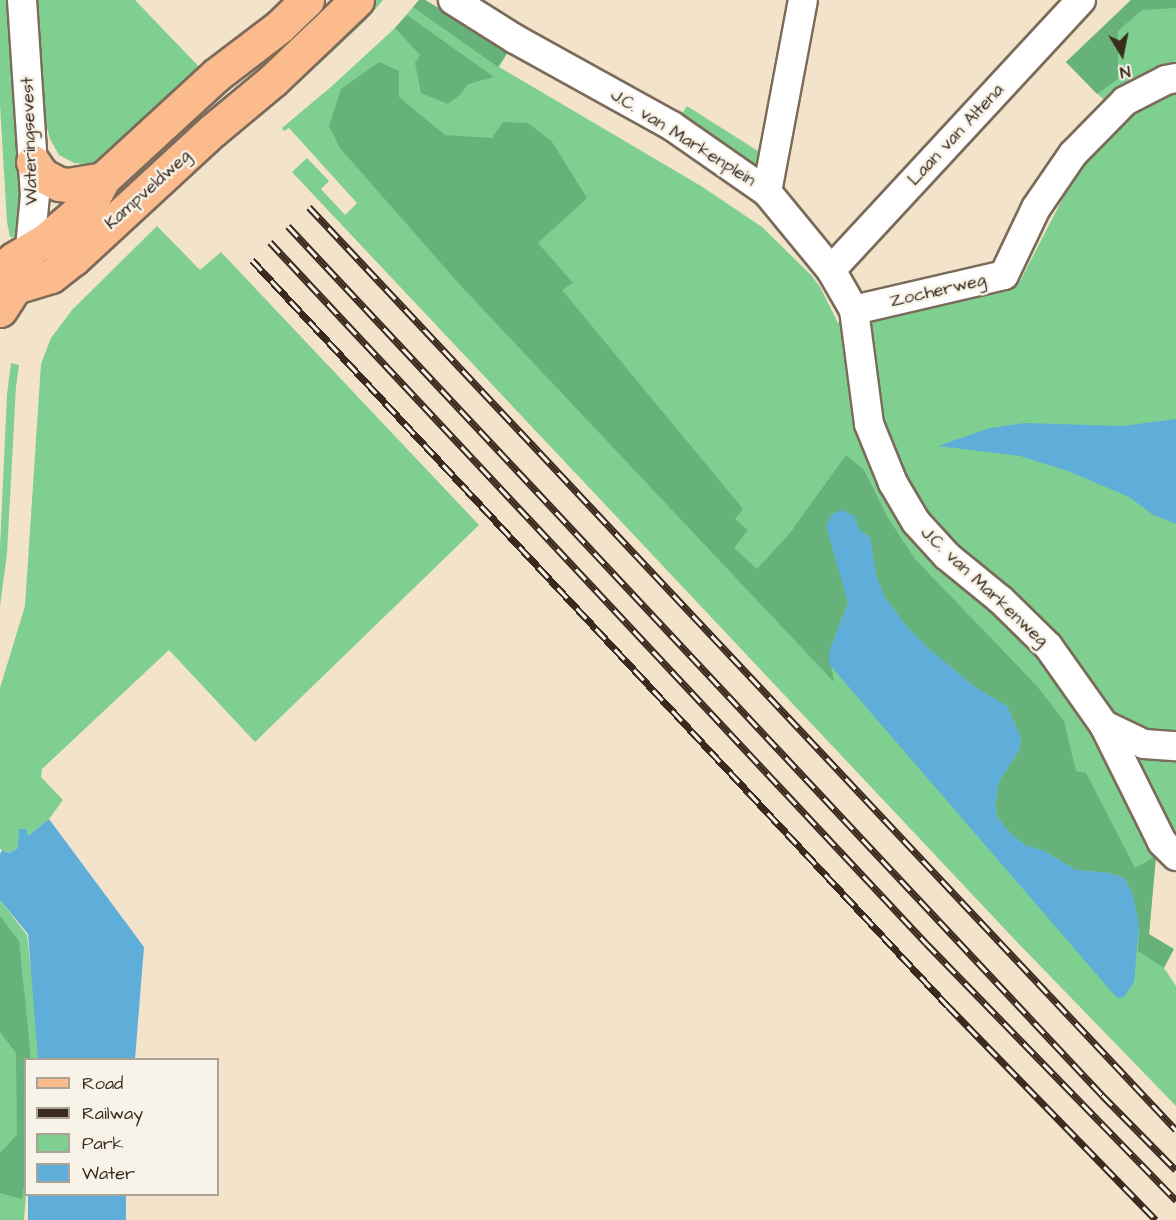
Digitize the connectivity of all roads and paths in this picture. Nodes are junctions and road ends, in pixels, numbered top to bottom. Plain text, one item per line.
1 (22, 0) edge
2 (307, 0) edge
3 (357, 0) edge
4 (453, 0) edge
5 (803, 0) edge
6 (1081, 0) edge
7 (1176, 78) edge
8 (33, 162) junction
9 (103, 179) junction
10 (767, 192) junction
11 (30, 248) junction
12 (831, 270) junction
13 (4, 286) edge
14 (854, 310) junction
15 (865, 402) joint
16 (1104, 725) junction
17 (1176, 746) edge
18 (1176, 856) edge

1 - 8 street, Wateringsevest
2 - 9 main road, Kampveldweg
3 - 13 main road, Kampveldweg
4 - 10 street, J.C. van Markenplein
5 - 10 street
6 - 12 street, Laan van Altena
7 - 14 street, Zocherweg
8 - 9 main road
8 - 11 street, Wateringsevest
9 - 11 main road, Kampveldweg
10 - 12 street, J.C. van Markenplein
11 - 13 main road, Kampveldweg
12 - 14 street, J.C. van Markenplein
14 - 15 street, J.C. van Markenplein
15 - 16 street, J.C. van Markenweg
16 - 17 street
16 - 18 street, J.C. van Markenweg

